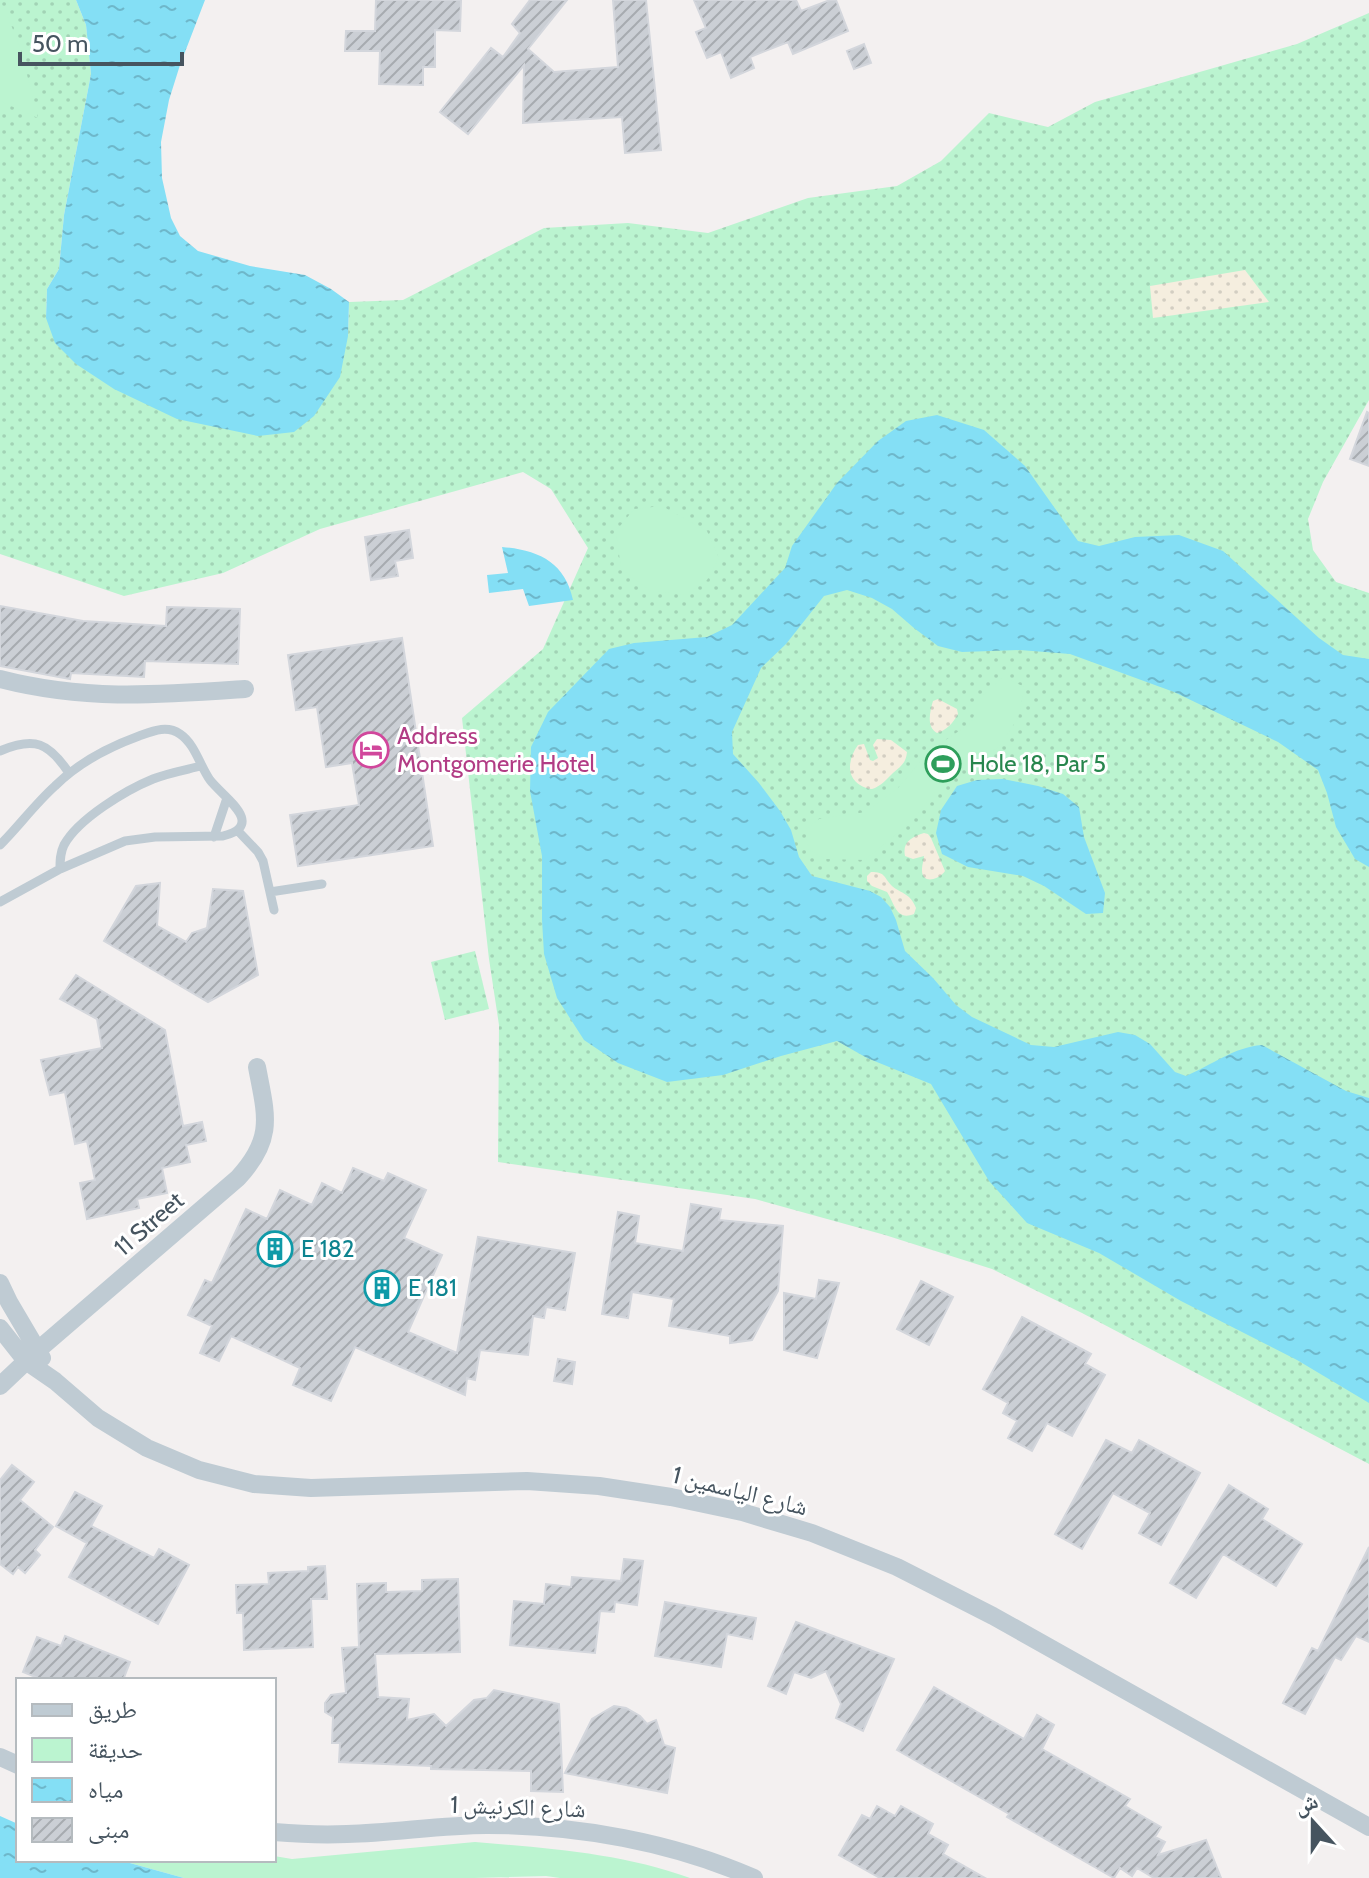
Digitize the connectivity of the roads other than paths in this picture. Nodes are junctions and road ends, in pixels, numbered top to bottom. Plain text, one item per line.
1 (0, 679) edge
2 (245, 689) dead end
3 (0, 751) edge
4 (201, 766) junction
5 (69, 773) junction
6 (227, 798) junction
7 (238, 831) junction
8 (214, 837) junction
9 (0, 845) edge
10 (60, 869) junction
11 (322, 884) dead end
12 (270, 892) junction
13 (0, 902) edge
14 (274, 910) dead end
15 (257, 1067) dead end
16 (0, 1283) edge
17 (0, 1328) edge
18 (32, 1356) junction
19 (0, 1386) edge
20 (1369, 1827) edge
21 (276, 1832) edge
22 (754, 1878) edge

1 - 2 street
3 - 5 lane
4 - 5 lane
4 - 6 lane
4 - 10 lane
5 - 9 lane
6 - 7 lane
6 - 8 lane
7 - 8 lane
7 - 12 lane
8 - 10 lane
10 - 13 lane
11 - 12 lane
12 - 14 lane
15 - 18 street, 11 Street
16 - 18 street
17 - 18 street
18 - 19 street, 11 Street
18 - 20 street, شارع الياسمين 1
21 - 22 street, شارع الكرنيش 1

